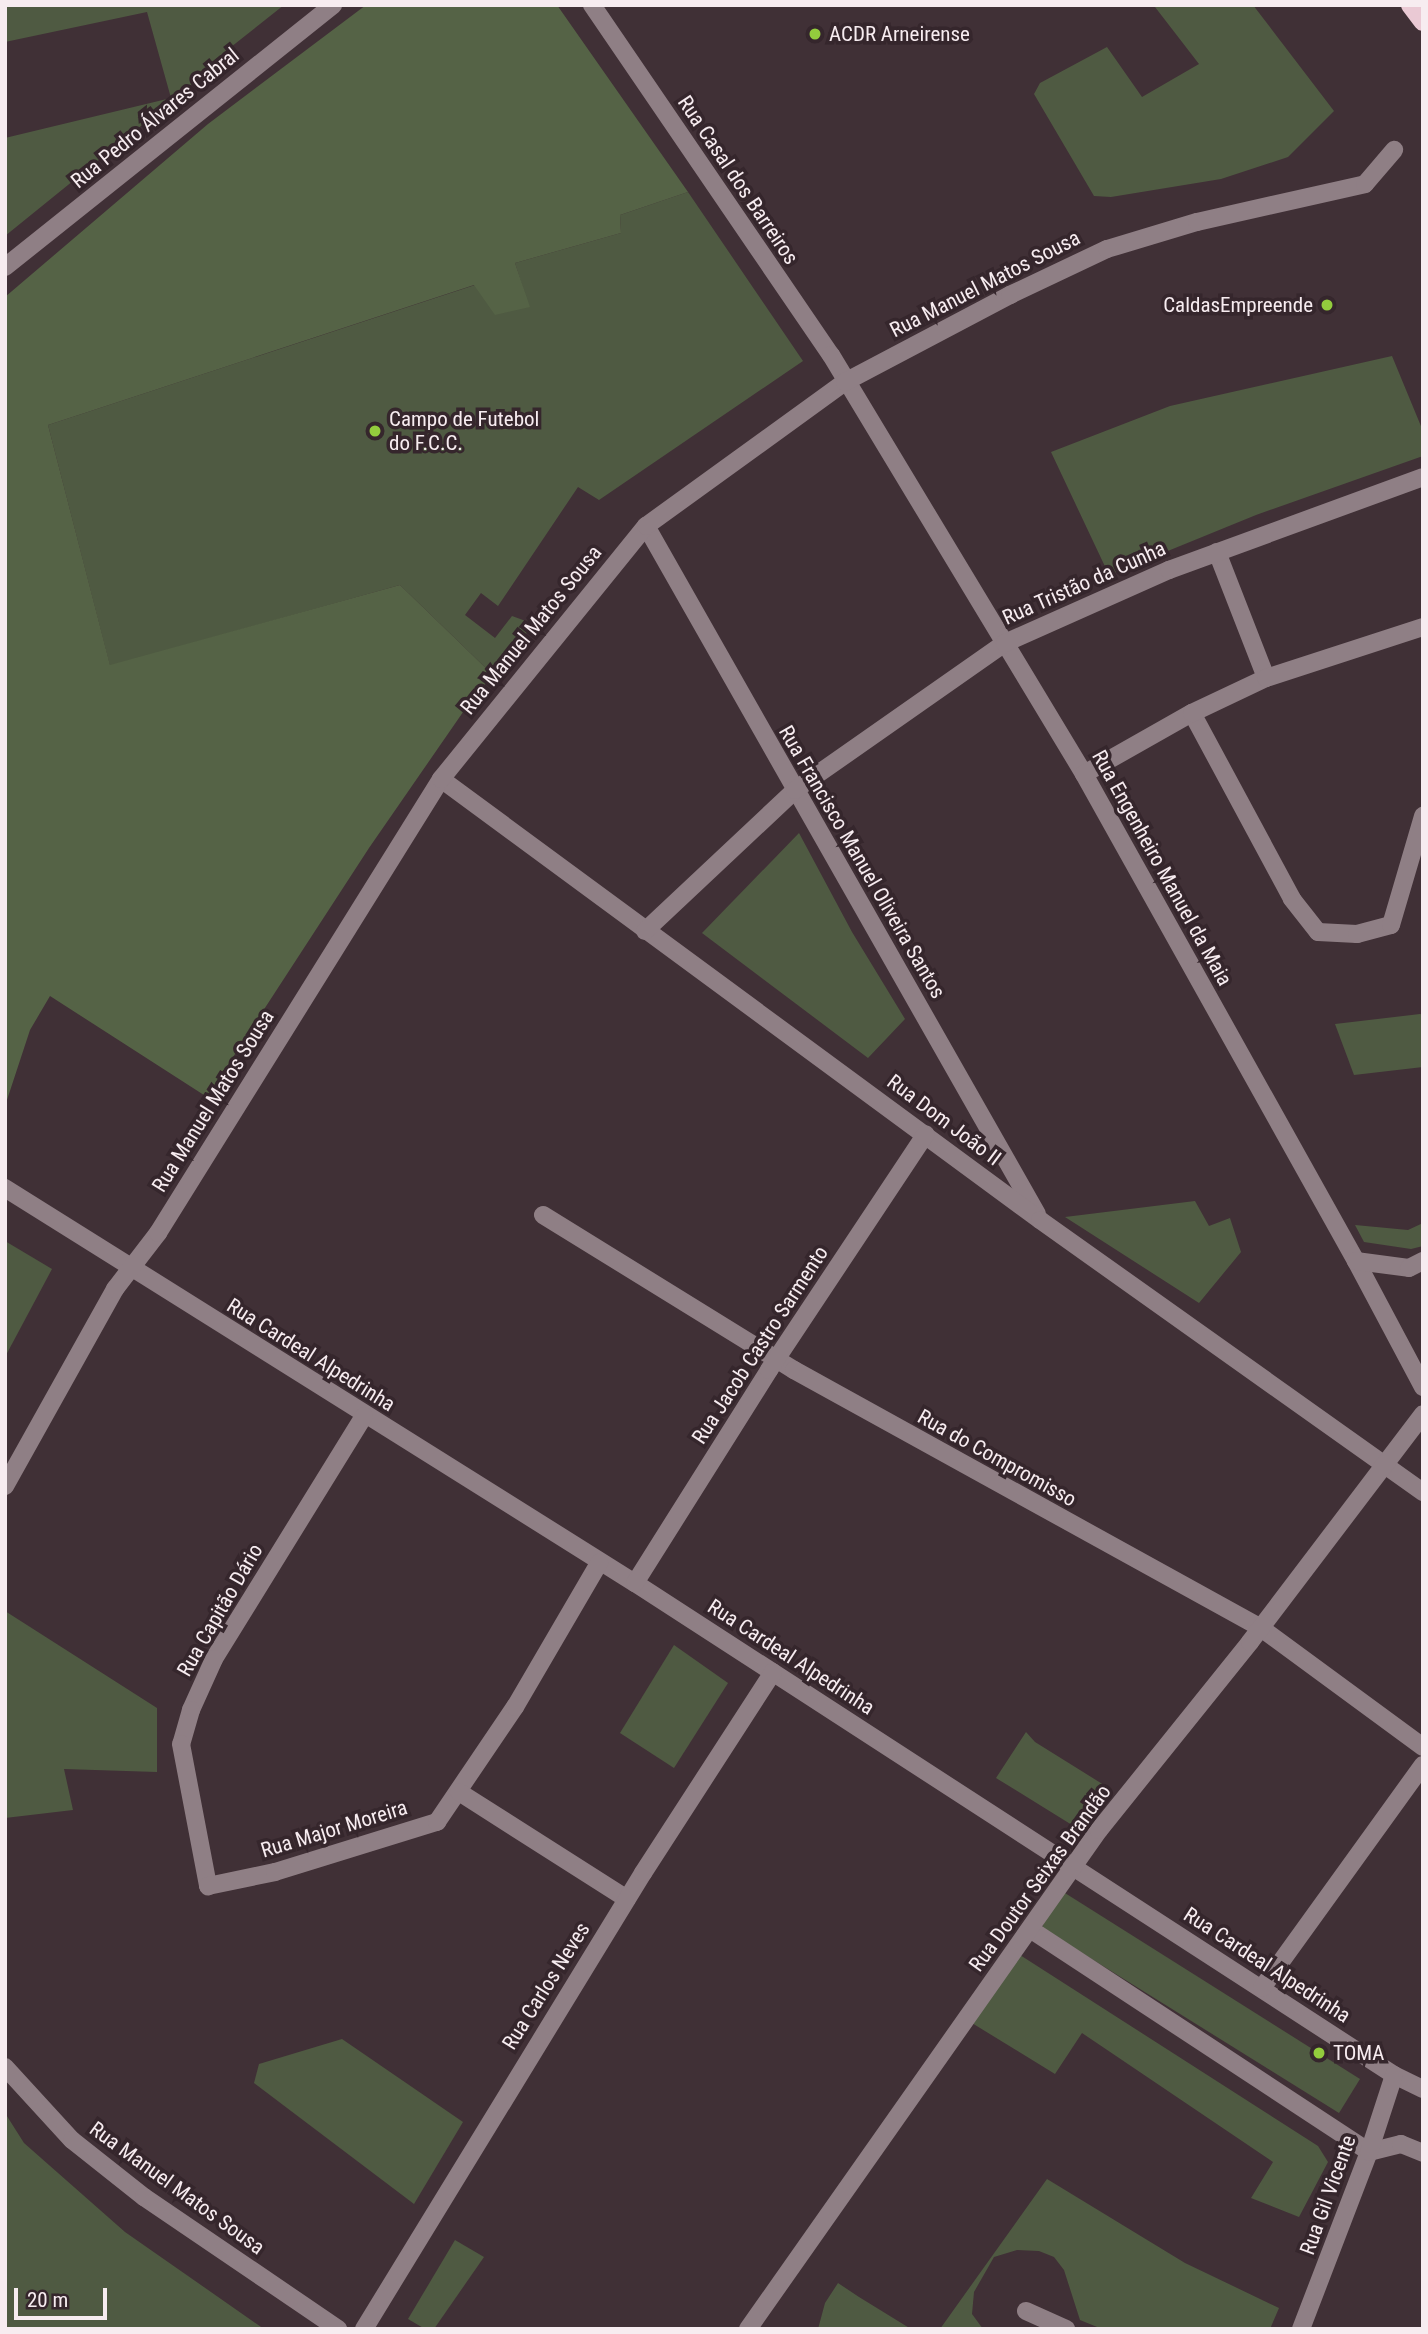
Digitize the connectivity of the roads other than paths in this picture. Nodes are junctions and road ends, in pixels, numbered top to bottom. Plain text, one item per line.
1 (333, 5) edge
2 (592, 5) edge
3 (1410, 5) edge
4 (1423, 22) edge
5 (1394, 149) dead end
6 (5, 267) edge
7 (845, 382) junction
8 (1423, 477) edge
9 (646, 526) junction
10 (1217, 552) junction
11 (1423, 627) edge
12 (1005, 643) junction
13 (1266, 678) junction
14 (1192, 713) junction
15 (1084, 774) junction
16 (441, 779) junction
17 (795, 790) junction
18 (1423, 817) edge
19 (645, 931) junction
20 (926, 1133) junction
21 (5, 1188) edge
22 (543, 1215) dead end
23 (1040, 1220) junction
24 (1356, 1261) junction
25 (1423, 1261) edge
26 (132, 1268) junction
27 (777, 1359) junction
28 (1423, 1387) edge
29 (1423, 1414) edge
30 (365, 1416) junction
31 (1383, 1463) junction
32 (5, 1486) edge
33 (1423, 1492) edge
34 (599, 1563) junction
35 (635, 1583) junction
36 (1261, 1628) junction
37 (773, 1672) junction
38 (1423, 1747) edge
39 (1423, 1765) edge
40 (459, 1792) junction
41 (1073, 1866) junction
42 (208, 1886) joint
43 (627, 1899) junction
44 (1030, 1929) junction
45 (1262, 1988) junction
46 (5, 2067) edge
47 (1394, 2075) junction
48 (1423, 2089) edge
49 (1368, 2152) junction
50 (1423, 2153) edge
51 (1026, 2312) dead end
52 (338, 2329) edge
53 (364, 2329) edge
54 (748, 2329) edge
55 (1066, 2329) edge
56 (1301, 2329) edge

1 - 6 street, Rua Pedro Álvares Cabral
2 - 7 street, Rua Casal dos Barreiros
3 - 4 main road
5 - 7 street, Rua Manuel Matos Sousa
7 - 9 street, Rua Manuel Matos Sousa
7 - 12 street, Rua Engenheiro Manuel da Maia
8 - 10 street, Rua Tristão da Cunha
9 - 16 street, Rua Manuel Matos Sousa
9 - 17 street, Rua Francisco Manuel Oliveira Santos
10 - 12 street, Rua Tristão da Cunha
10 - 13 street
11 - 13 street
12 - 15 street, Rua Engenheiro Manuel da Maia
12 - 17 street, Rua Tristão da Cunha
13 - 14 street
14 - 15 street
14 - 18 street
15 - 24 street, Rua Engenheiro Manuel da Maia
16 - 19 street, Rua Dom João II
16 - 26 street, Rua Manuel Matos Sousa
17 - 19 street, Rua Tristão da Cunha
17 - 23 street, Rua Francisco Manuel Oliveira Santos
19 - 20 street, Rua Dom João II
20 - 23 street, Rua Dom João II
20 - 27 street, Rua Jacob Castro Sarmento
21 - 26 street, Rua Cardeal Alpedrinha
22 - 27 street, Rua do Compromisso
23 - 31 street, Rua Dom João II
24 - 25 street
24 - 28 street, Rua Engenheiro Manuel da Maia
26 - 30 street, Rua Cardeal Alpedrinha
26 - 32 street, Rua Manuel Matos Sousa
27 - 35 street, Rua Jacob Castro Sarmento
27 - 36 street, Rua do Compromisso
29 - 31 street, Rua Doutor Seixas Brandão
30 - 34 street, Rua Cardeal Alpedrinha
30 - 42 street, Rua Capitão Dário
31 - 33 street, Rua Dom João II
31 - 36 street, Rua Doutor Seixas Brandão
34 - 35 street, Rua Cardeal Alpedrinha
34 - 40 street, Rua Major Moreira
35 - 37 street, Rua Cardeal Alpedrinha
36 - 38 street, Rua do Compromisso
36 - 41 street, Rua Doutor Seixas Brandão
37 - 41 street, Rua Cardeal Alpedrinha
37 - 43 street, Rua Carlos Neves
39 - 45 street
40 - 42 street, Rua Major Moreira
40 - 43 street
41 - 44 street, Rua Doutor Seixas Brandão
41 - 45 street, Rua Cardeal Alpedrinha
43 - 53 street, Rua Carlos Neves
44 - 49 street
44 - 54 street, Rua Doutor Seixas Brandão
45 - 47 street, Rua Cardeal Alpedrinha
46 - 52 street, Rua Manuel Matos Sousa
47 - 48 street, Rua Cardeal Alpedrinha
47 - 49 street, Rua Gil Vicente
49 - 50 street
49 - 56 street, Rua Gil Vicente
51 - 55 street

